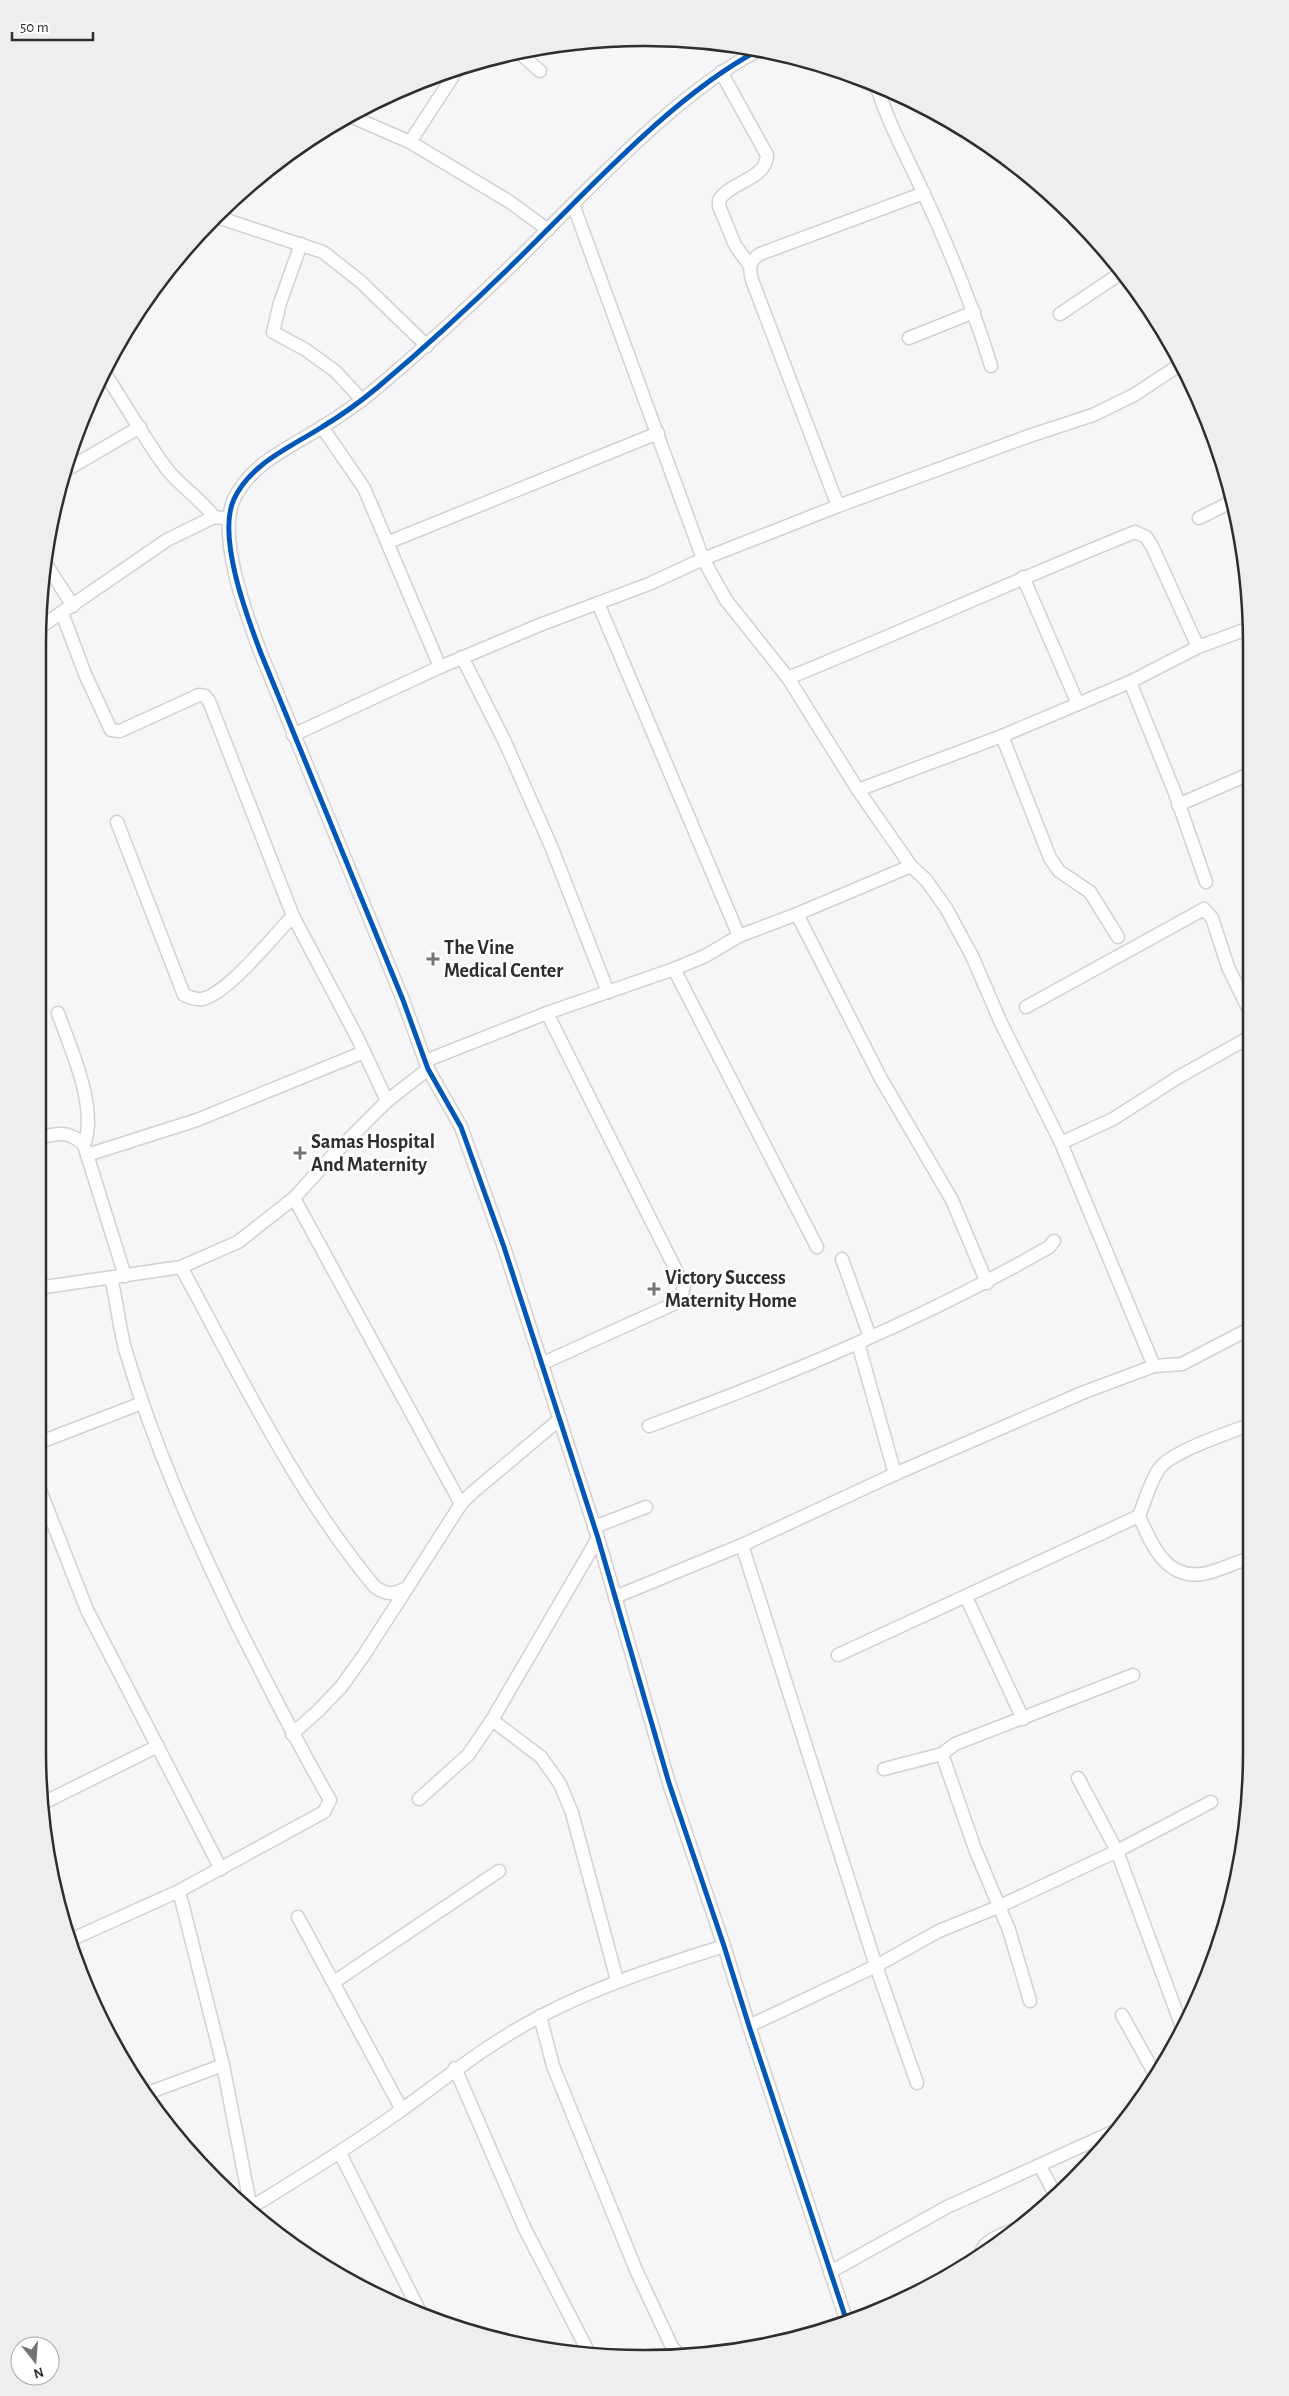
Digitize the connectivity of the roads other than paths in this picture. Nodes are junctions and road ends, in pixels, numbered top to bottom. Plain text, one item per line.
1 (749, 56) edge
2 (526, 59) edge
3 (540, 71) dead end
4 (721, 72) junction
5 (452, 78) edge
6 (880, 95) edge
7 (358, 119) edge
8 (410, 142) junction
9 (924, 193) junction
10 (573, 204) junction
11 (223, 219) edge
12 (548, 230) junction
13 (301, 244) junction
14 (750, 266) junction
15 (1116, 277) edge
16 (974, 312) junction
17 (1060, 314) dead end
18 (909, 338) dead end
19 (427, 346) junction
20 (991, 366) dead end
21 (1175, 368) edge
22 (108, 379) edge
23 (362, 400) junction
24 (140, 427) junction
25 (322, 427) junction
26 (658, 433) junction
27 (74, 465) edge
28 (1225, 505) edge
29 (838, 506) junction
30 (214, 517) junction
31 (1199, 518) dead end
32 (228, 519) junction
33 (389, 542) junction
34 (703, 558) junction
35 (50, 573) edge
36 (1023, 577) junction
37 (598, 603) junction
38 (67, 609) junction
39 (47, 623) edge
40 (1242, 630) edge
41 (1198, 647) junction
42 (462, 657) junction
43 (440, 667) junction
44 (788, 678) junction
45 (1130, 682) junction
46 (1078, 704) junction
47 (293, 735) junction
48 (1002, 736) junction
49 (1243, 777) edge
50 (858, 790) junction
51 (1178, 805) junction
52 (117, 822) dead end
53 (911, 866) junction
54 (1206, 882) dead end
55 (797, 914) junction
56 (293, 916) junction
57 (739, 936) junction
58 (1118, 937) dead end
59 (674, 969) junction
60 (608, 992) junction
61 (1243, 998) edge
62 (1026, 1007) dead end
63 (58, 1013) dead end
64 (547, 1013) junction
65 (1243, 1041) edge
66 (364, 1052) junction
67 (427, 1065) junction
68 (387, 1101) junction
69 (46, 1136) edge
70 (1061, 1143) junction
71 (86, 1150) junction
72 (294, 1198) junction
73 (1054, 1241) dead end
74 (817, 1247) dead end
75 (842, 1259) dead end
76 (181, 1267) junction
77 (125, 1276) junction
78 (111, 1278) junction
79 (987, 1283) junction
80 (46, 1286) edge
81 (1243, 1332) edge
82 (870, 1337) junction
83 (858, 1343) junction
84 (540, 1364) junction
85 (1154, 1366) junction
86 (142, 1403) junction
87 (560, 1419) junction
88 (648, 1426) dead end
89 (1243, 1427) edge
90 (46, 1440) edge
91 (895, 1474) junction
92 (461, 1504) junction
93 (46, 1505) edge
94 (646, 1507) dead end
95 (1140, 1516) junction
96 (596, 1532) junction
97 (742, 1545) junction
98 (1243, 1560) edge
99 (406, 1588) junction
100 (966, 1597) junction
101 (615, 1598) junction
102 (838, 1655) dead end
103 (1133, 1675) dead end
104 (1023, 1719) junction
105 (492, 1720) junction
106 (292, 1734) junction
107 (158, 1746) junction
108 (942, 1754) junction
109 (884, 1769) dead end
110 (1078, 1778) dead end
111 (419, 1799) dead end
112 (49, 1800) edge
113 (1210, 1802) dead end
114 (1116, 1851) junction
115 (221, 1869) junction
116 (499, 1871) dead end
117 (179, 1890) junction
118 (998, 1906) junction
119 (298, 1917) dead end
120 (76, 1937) edge
121 (724, 1946) junction
122 (876, 1966) junction
123 (617, 1980) junction
124 (334, 1982) junction
125 (1030, 2001) dead end
126 (540, 2016) junction
127 (1122, 2016) dead end
128 (1179, 2020) edge
129 (748, 2026) junction
130 (223, 2065) junction
131 (456, 2068) junction
132 (1152, 2069) edge
133 (917, 2083) dead end
134 (152, 2091) edge
135 (402, 2110) junction
136 (1101, 2137) edge
137 (340, 2152) junction
138 (1040, 2166) junction
139 (1052, 2189) edge
140 (249, 2200) edge
141 (257, 2207) edge
142 (830, 2272) junction
143 (416, 2304) edge
144 (845, 2315) edge
145 (586, 2347) edge
146 (674, 2348) edge

1 - 4 street
2 - 3 street
4 - 10 street
4 - 14 street
5 - 8 street
6 - 9 street
7 - 8 street
8 - 12 street
9 - 14 street
9 - 16 street
10 - 12 street
10 - 26 street
11 - 13 street
12 - 19 street
13 - 19 street
13 - 23 street
14 - 29 street
15 - 17 street
16 - 18 street
16 - 20 street
19 - 23 street
21 - 29 street
22 - 24 street
23 - 25 street
24 - 27 street
24 - 30 street
25 - 32 street
25 - 33 street
26 - 33 street
26 - 34 street
28 - 31 street
29 - 34 street
30 - 32 street
30 - 38 street
32 - 47 street
33 - 43 street
34 - 37 street
34 - 44 street
35 - 38 street
36 - 41 street
36 - 44 street
36 - 46 street
37 - 42 street
37 - 57 street
38 - 39 street
38 - 56 street
40 - 41 street
41 - 45 street
42 - 43 street
42 - 60 street
43 - 47 street
44 - 50 street
45 - 46 street
45 - 51 street
46 - 48 street
47 - 67 street
48 - 50 street
48 - 58 street
49 - 51 street
50 - 53 street
51 - 54 street
52 - 56 street
53 - 55 street
53 - 70 street
55 - 57 street
55 - 79 street
56 - 66 street
57 - 59 street
59 - 60 street
59 - 74 street
60 - 64 street
61 - 62 street
63 - 71 street
64 - 67 street
64 - 84 street
65 - 70 street
66 - 68 street
66 - 71 street
67 - 68 street
67 - 84 street
68 - 72 street
69 - 71 street
70 - 85 street
71 - 77 street
72 - 76 street
72 - 92 street
73 - 79 street
75 - 82 street
76 - 77 street
76 - 99 street
77 - 78 street
78 - 80 street
78 - 86 street
79 - 82 street
81 - 85 street
82 - 83 street
83 - 88 street
83 - 91 street
84 - 87 street
85 - 91 street
86 - 90 street
86 - 106 street
87 - 92 street
87 - 96 street
89 - 95 street
91 - 97 street
92 - 99 street
93 - 107 street
94 - 96 street
95 - 98 street
95 - 100 street
96 - 101 street
96 - 105 street
97 - 101 street
97 - 122 street
99 - 106 street
100 - 102 street
100 - 104 street
101 - 121 street
103 - 104 street
104 - 108 street
105 - 111 street
105 - 123 street
106 - 115 street
107 - 112 street
107 - 115 street
108 - 109 street
108 - 118 street
110 - 114 street
113 - 114 street
114 - 118 street
114 - 128 street
115 - 117 street
116 - 124 street
117 - 120 street
117 - 130 street
118 - 122 street
118 - 125 street
119 - 124 street
121 - 123 street
121 - 129 street
122 - 129 street
122 - 133 street
123 - 126 street
124 - 135 street
126 - 131 street
126 - 146 street
127 - 132 street
129 - 142 street
130 - 134 street
130 - 140 street
131 - 135 street
131 - 145 street
135 - 137 street
136 - 138 street
137 - 141 street
137 - 143 street
138 - 139 street
138 - 142 street
142 - 144 street

